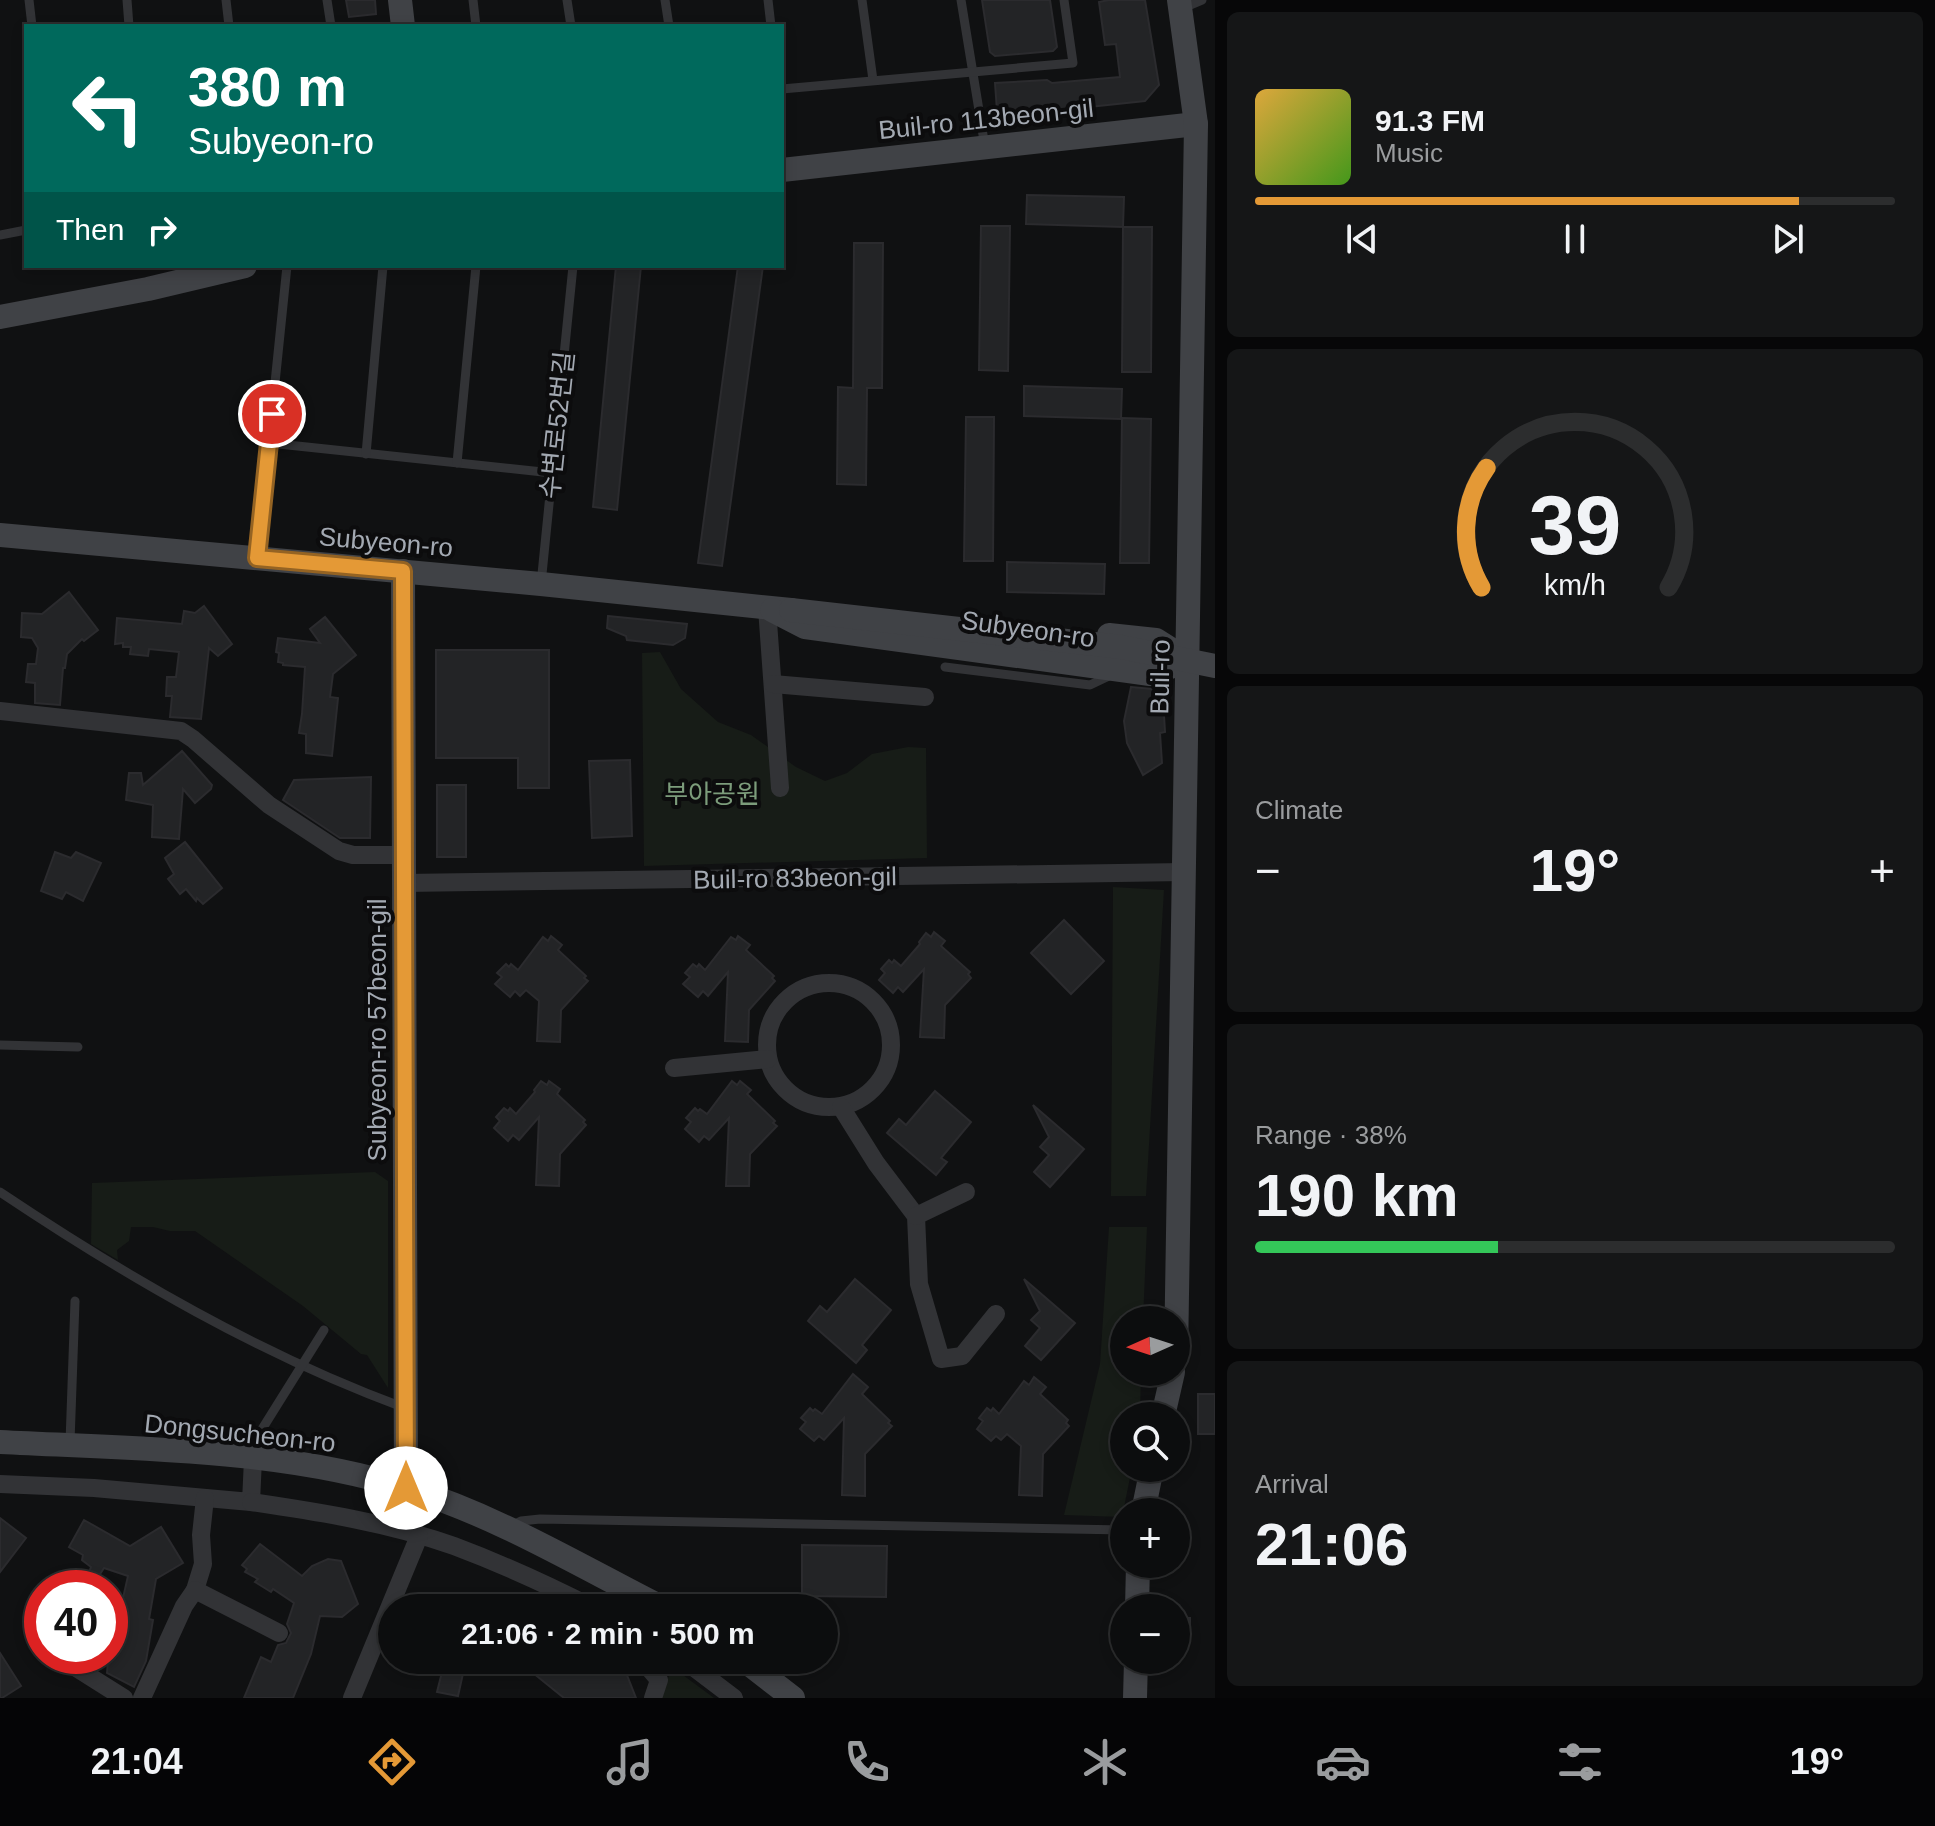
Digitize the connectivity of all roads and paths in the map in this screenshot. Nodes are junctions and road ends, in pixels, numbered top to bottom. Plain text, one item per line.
1 (29, 0) edge
2 (127, 0) edge
3 (226, 0) edge
4 (327, 0) edge
5 (400, 0) edge
6 (473, 0) edge
7 (567, 0) edge
8 (665, 0) edge
9 (768, 0) edge
10 (862, 0) edge
11 (961, 0) edge
12 (1064, 0) edge
13 (1187, 3) edge
14 (32, 24) edge
15 (129, 24) edge
16 (229, 24) edge
17 (331, 24) edge
18 (403, 24) edge
19 (476, 24) edge
20 (571, 24) edge
21 (669, 24) edge
22 (771, 24) edge
23 (973, 71) junction
24 (873, 80) junction
25 (784, 89) edge
26 (1196, 124) junction
27 (985, 147) junction
28 (784, 170) edge
29 (24, 230) edge
30 (0, 235) edge
31 (237, 268) edge
32 (287, 268) edge
33 (383, 268) edge
34 (476, 268) edge
35 (573, 268) edge
36 (1, 321) edge
37 (269, 443) junction
38 (366, 454) junction
39 (457, 463) junction
40 (552, 473) junction
41 (0, 535) edge
42 (257, 558) junction
43 (403, 571) junction
44 (541, 584) junction
45 (779, 609) junction
46 (1188, 661) junction
47 (1215, 666) edge
48 (945, 667) dead end
49 (1121, 670) junction
50 (773, 684) junction
51 (925, 697) dead end
52 (0, 711) edge
53 (780, 788) dead end
54 (404, 855) junction
55 (1185, 872) junction
56 (404, 883) junction
57 (0, 1045) edge
58 (78, 1047) dead end
59 (768, 1059) junction
60 (674, 1068) dead end
61 (841, 1107) junction
62 (0, 1192) edge
63 (966, 1192) dead end
64 (916, 1216) junction
65 (75, 1301) dead end
66 (1177, 1306) edge
67 (996, 1314) dead end
68 (324, 1330) dead end
69 (300, 1366) junction
70 (406, 1408) junction
71 (0, 1442) edge
72 (70, 1446) junction
73 (253, 1459) junction
74 (0, 1484) edge
75 (406, 1488) junction
76 (205, 1498) junction
77 (251, 1502) junction
78 (507, 1528) junction
79 (1110, 1530) edge
80 (419, 1536) junction
81 (195, 1590) junction
82 (565, 1594) edge
83 (636, 1594) edge
84 (279, 1633) dead end
85 (86, 1674) edge
86 (654, 1674) edge
87 (702, 1674) edge
88 (762, 1674) edge
89 (1136, 1674) edge
90 (124, 1698) edge
91 (142, 1698) edge
92 (352, 1698) edge
93 (653, 1698) edge
94 (734, 1698) edge
95 (793, 1698) edge
96 (1135, 1698) edge

1 - 14 lane
2 - 15 lane
3 - 16 lane
4 - 17 lane
5 - 18 street
6 - 19 lane
7 - 20 lane
8 - 21 lane
9 - 22 lane
10 - 24 lane
11 - 23 lane
12 - 23 lane
13 - 26 street, Buil-ro
23 - 24 lane
23 - 27 lane
24 - 25 lane
26 - 27 street, Buil-ro 113beon-gil
26 - 46 street, Buil-ro
27 - 28 street, Buil-ro 113beon-gil
29 - 30 lane
31 - 36 street
32 - 37 lane
33 - 38 lane
34 - 39 lane
35 - 40 lane, 수변로52번길
37 - 38 lane
37 - 42 lane
38 - 39 lane
39 - 40 lane
40 - 44 lane, 수변로52번길
41 - 42 street, Subyeon-ro
42 - 43 street, Subyeon-ro
43 - 44 street, Subyeon-ro
43 - 54 street, Subyeon-ro 57beon-gil
44 - 45 street, Subyeon-ro
45 - 46 street, Subyeon-ro
45 - 47 street, Subyeon-ro, bridge
45 - 49 street, Subyeon-ro
45 - 50 street
46 - 49 street, Subyeon-ro
46 - 55 street, Buil-ro
48 - 49 lane
50 - 51 street
50 - 53 street
52 - 54 street
54 - 56 street, Subyeon-ro 57beon-gil
55 - 56 street, Buil-ro 83beon-gil
55 - 66 street, Buil-ro
56 - 70 street, Subyeon-ro 57beon-gil
57 - 58 lane
59 - 60 street
59 - 61 street
59 - 61 street
61 - 64 street
62 - 69 lane
63 - 64 street
64 - 67 street
65 - 72 lane
68 - 69 lane
69 - 70 lane
69 - 73 lane
70 - 75 street, Subyeon-ro 57beon-gil
71 - 72 street, Dongsucheon-ro
72 - 73 street, Dongsucheon-ro
73 - 75 street, Dongsucheon-ro
73 - 77 street
74 - 76 street
75 - 78 street, Dongsucheon-ro
76 - 77 street
76 - 81 street
77 - 80 street
78 - 79 lane
78 - 83 street, Dongsucheon-ro
80 - 82 street
80 - 92 street
81 - 84 street
81 - 91 street
85 - 90 street
86 - 93 street
87 - 94 street
88 - 95 street
89 - 96 street

